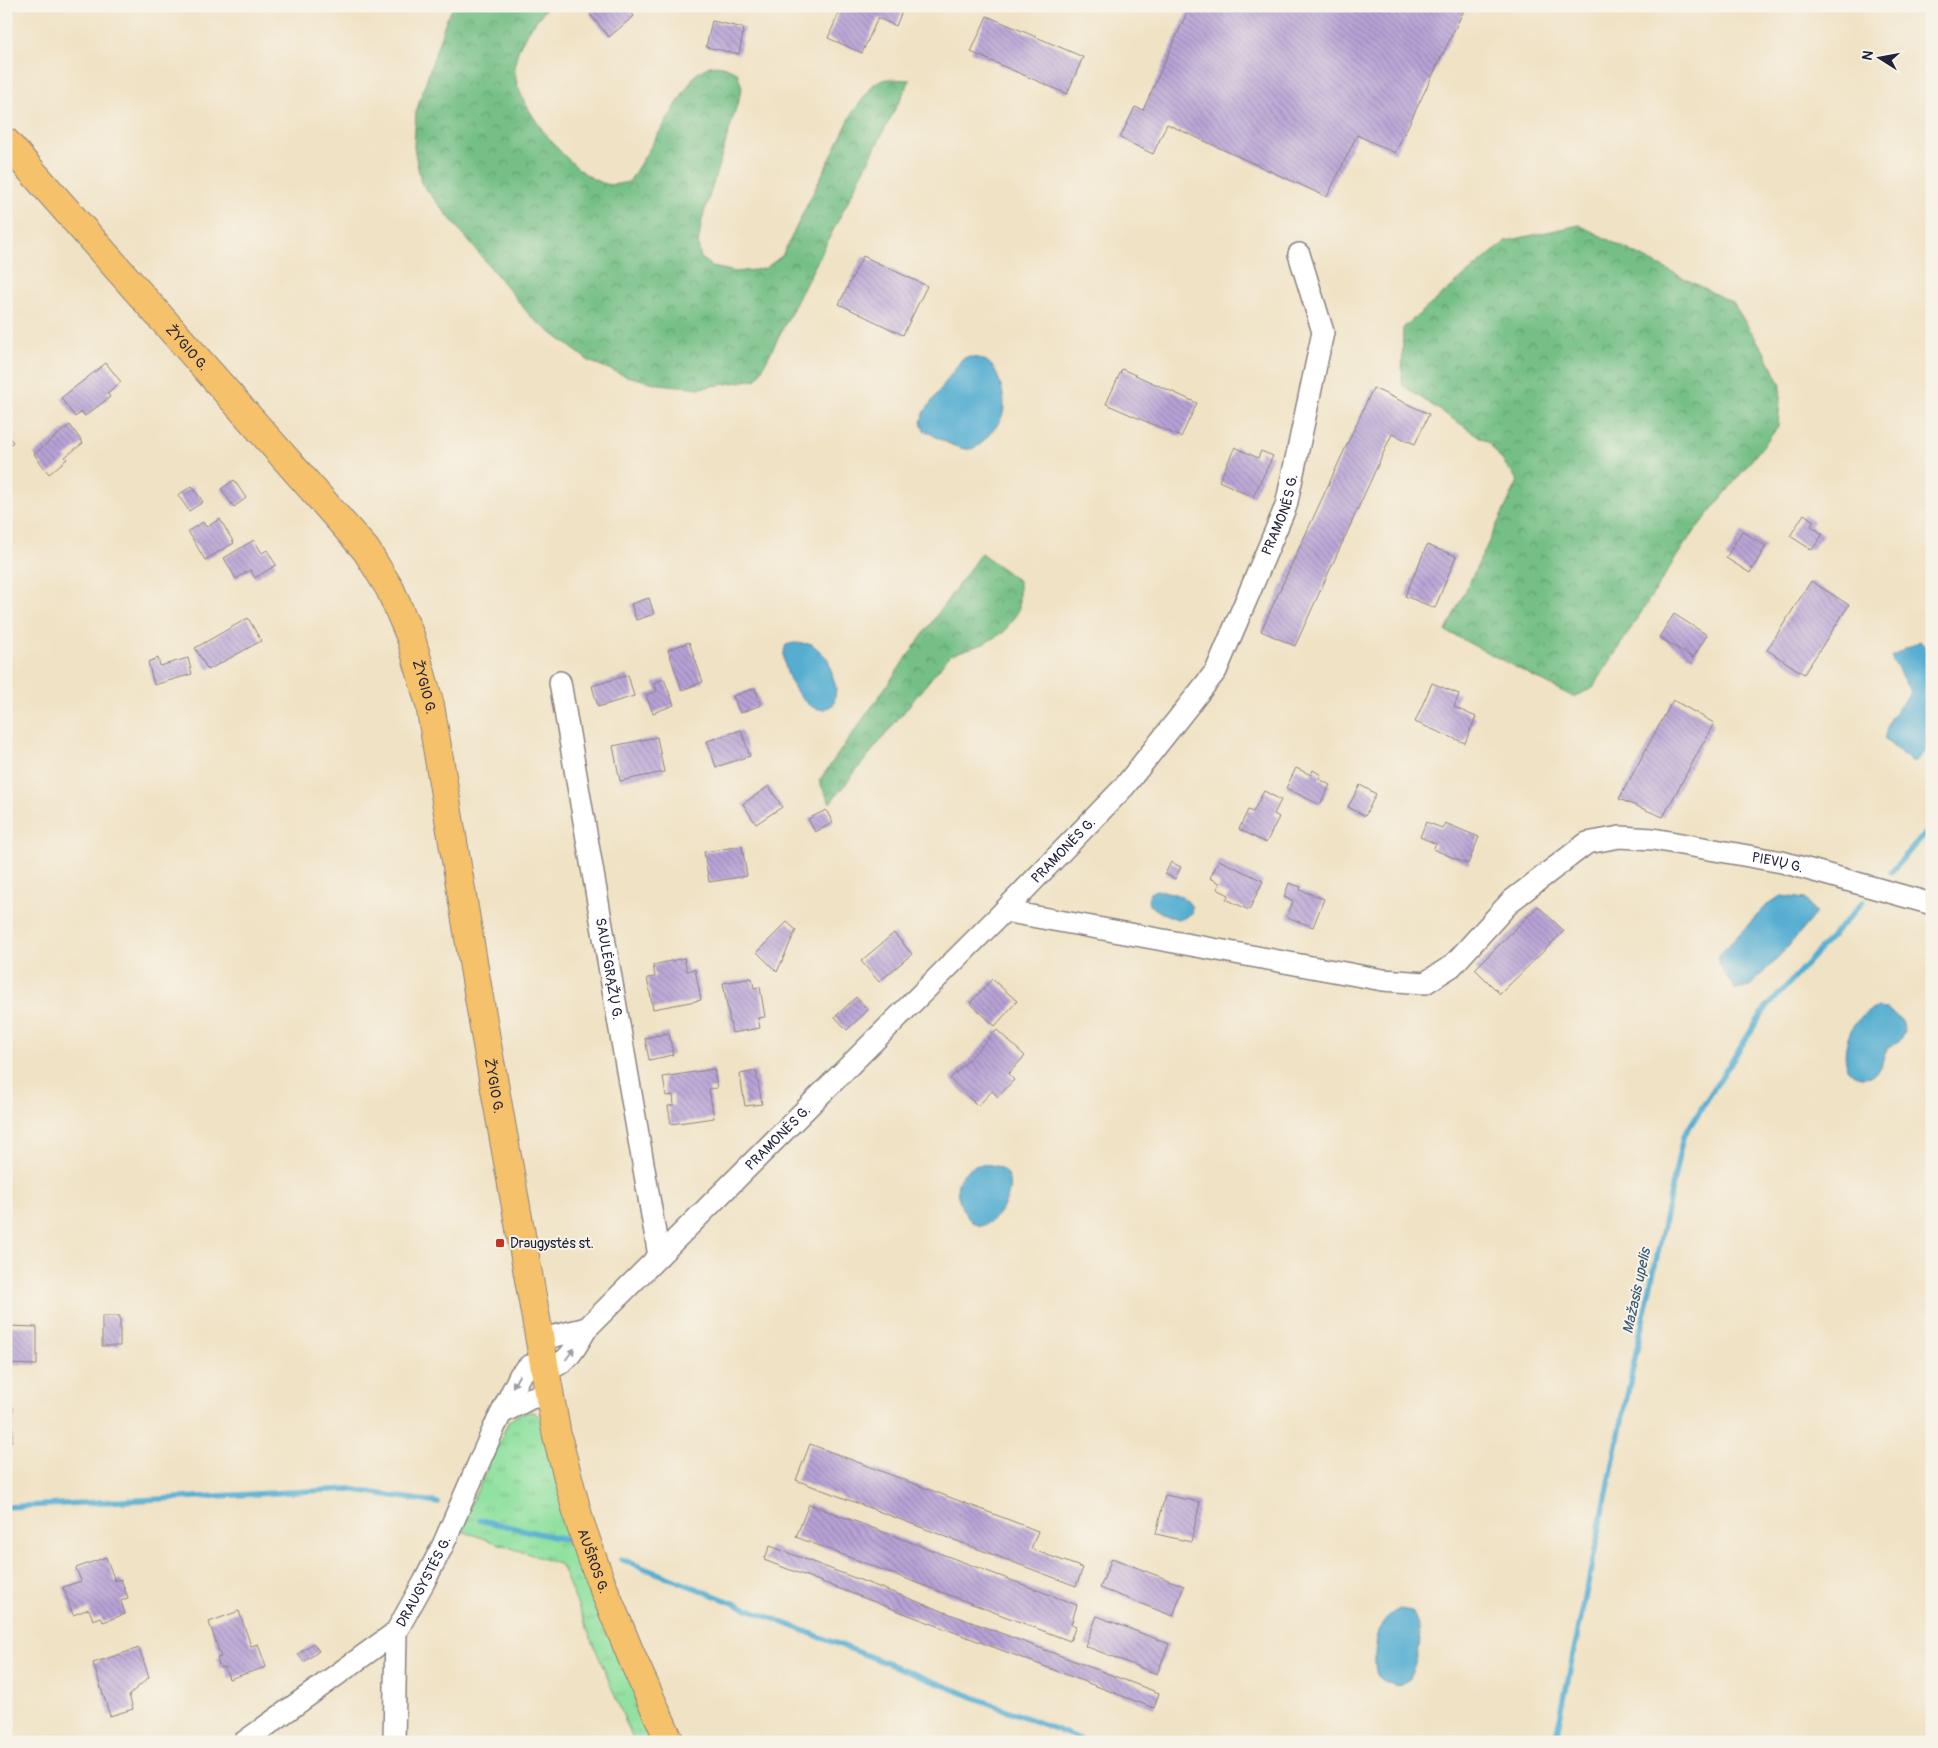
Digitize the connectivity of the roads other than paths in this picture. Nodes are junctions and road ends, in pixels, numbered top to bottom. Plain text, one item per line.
1 (6, 142) edge
2 (1299, 254) dead end
3 (560, 682) dead end
4 (1932, 904) edge
5 (1004, 911) junction
6 (659, 1256) junction
7 (587, 1328) junction
8 (544, 1367) junction
9 (502, 1413) junction
10 (396, 1632) junction
11 (244, 1742) edge
12 (394, 1742) edge
13 (670, 1742) edge

1 - 8 main road, ŽYGIO G.
2 - 5 street, PRAMONĖS G.
3 - 6 street, SAULĖGRĄŽŲ G.
4 - 5 street, PIEVŲ G.
5 - 6 street, PRAMONĖS G.
6 - 7 street, PRAMONĖS G.
7 - 8 street
8 -> 7 street, PRAMONĖS G.
8 - 9 street
8 -> 9 street, DRAUGYSTĖS G.
8 - 13 main road, AUŠROS G.
9 - 10 street, DRAUGYSTĖS G.
10 - 11 street, DRAUGYSTĖS G.
10 - 12 street

